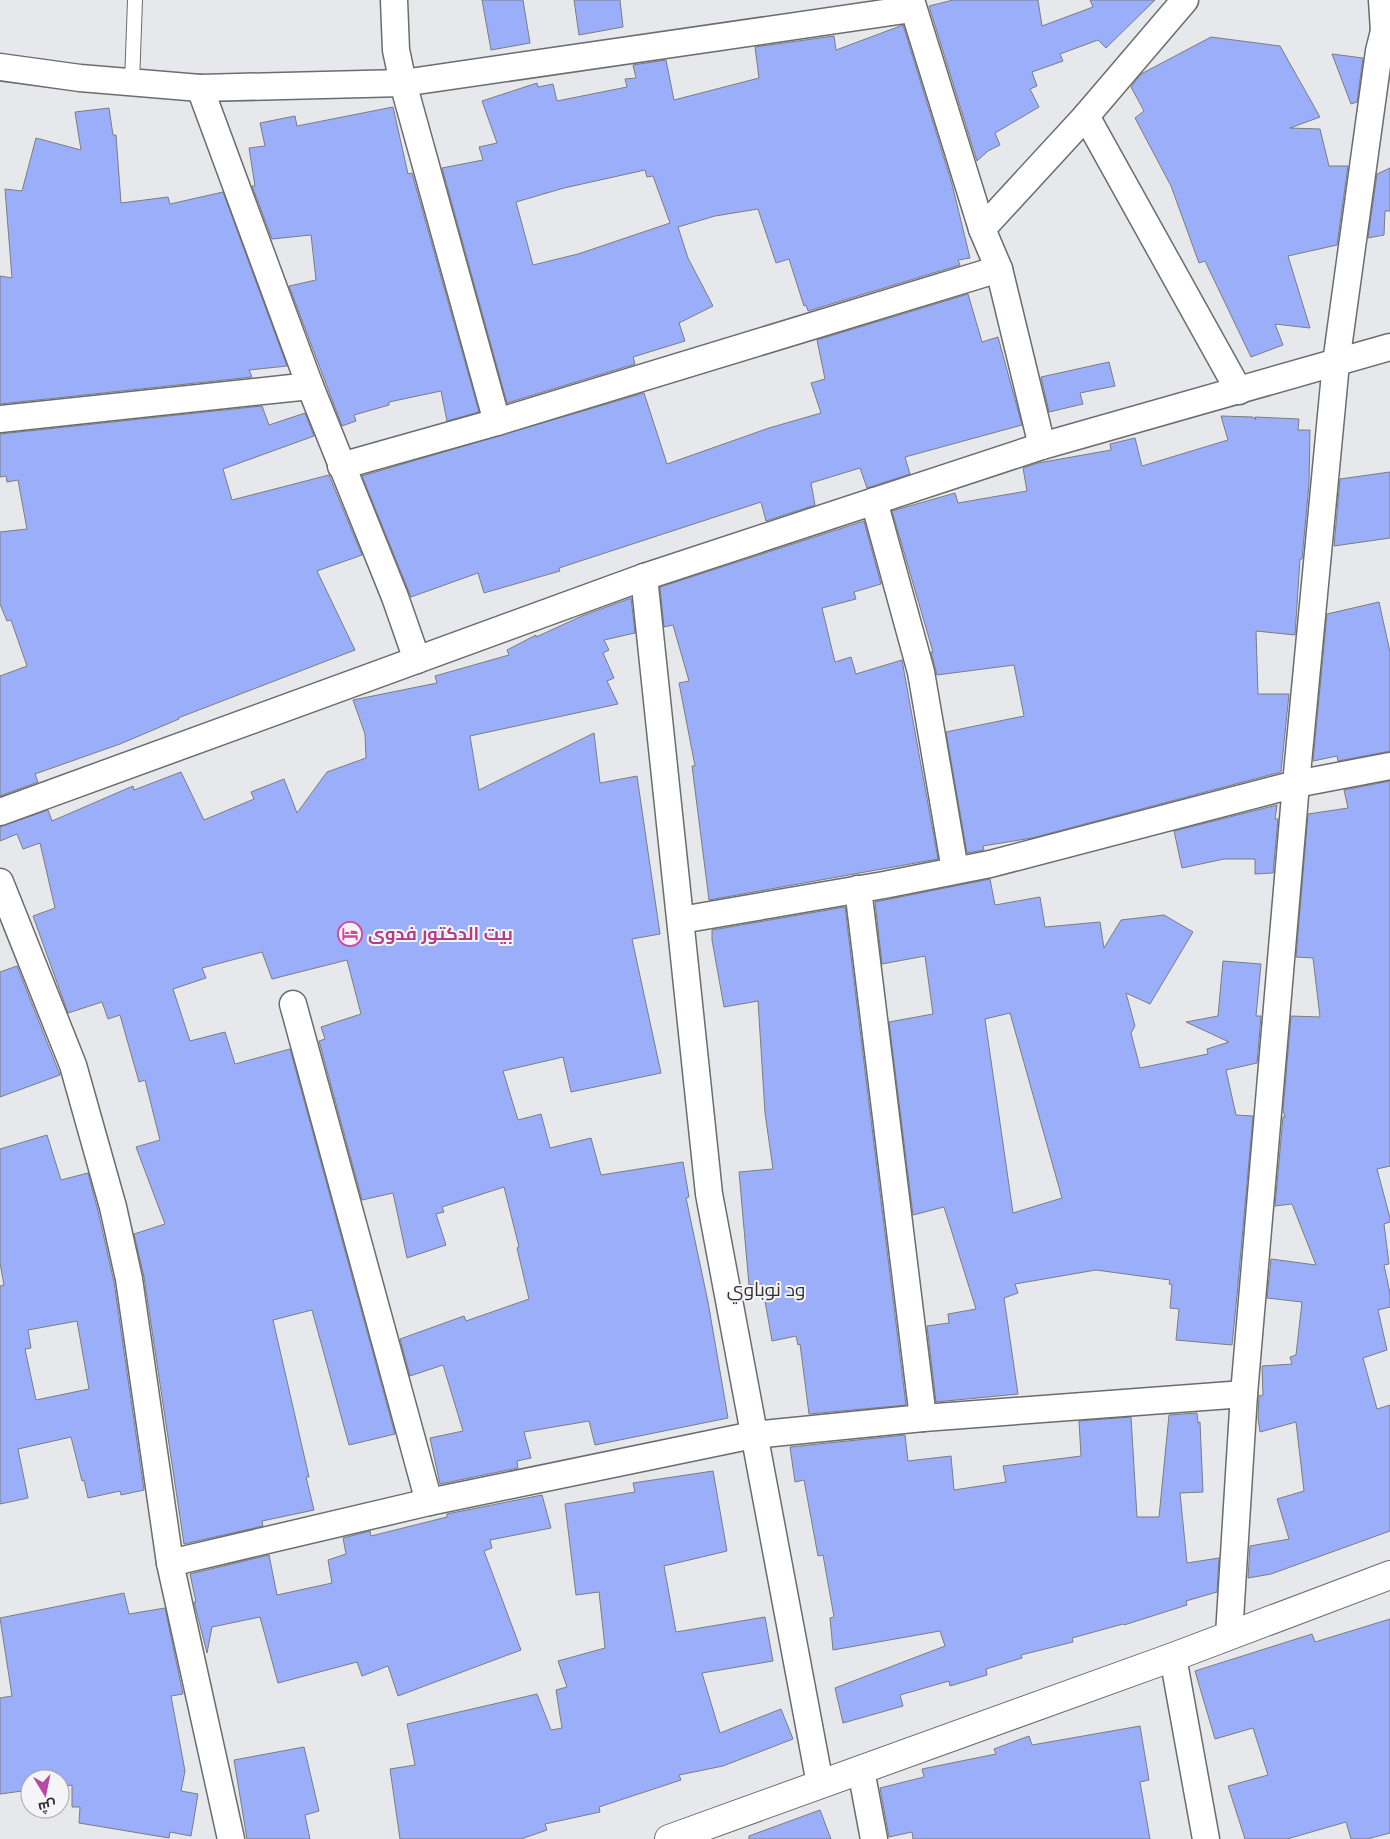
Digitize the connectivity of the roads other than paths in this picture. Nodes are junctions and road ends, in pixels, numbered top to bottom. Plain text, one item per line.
1 (135, 0) edge
2 (394, 0) edge
3 (1185, 0) edge
4 (1382, 0) edge
5 (912, 4) edge
6 (1387, 29) edge
7 (0, 67) edge
8 (132, 83) junction
9 (403, 83) junction
10 (200, 88) junction
11 (1086, 116) junction
12 (982, 229) junction
13 (999, 268) junction
14 (1390, 347) edge
15 (1336, 363) junction
16 (310, 386) junction
17 (1239, 391) junction
18 (0, 419) edge
19 (497, 422) junction
20 (1042, 446) junction
21 (341, 466) junction
22 (874, 501) junction
23 (644, 577) junction
24 (417, 660) junction
25 (1390, 766) edge
26 (1296, 784) junction
27 (0, 812) edge
28 (955, 870) junction
29 (0, 882) edge
30 (858, 889) junction
31 (681, 920) junction
32 (292, 1004) dead end
33 (1244, 1394) junction
34 (923, 1418) junction
35 (753, 1435) junction
36 (429, 1502) junction
37 (170, 1563) junction
38 (1390, 1575) edge
39 (1229, 1635) junction
40 (1173, 1657) junction
41 (861, 1770) junction
42 (820, 1784) junction
43 (232, 1839) edge
44 (669, 1839) edge
45 (874, 1839) edge
46 (1206, 1839) edge

1 - 8 lane
2 - 9 street
3 - 11 street
4 - 6 street
5 - 9 street
5 - 12 street
6 - 15 street
7 - 8 street
8 - 10 street
9 - 10 street
9 - 19 street
10 - 16 street
11 - 12 street
11 - 17 street
12 - 13 street
13 - 19 street
13 - 20 street
14 - 15 street
15 - 17 street
15 - 26 street
16 - 18 street
16 - 21 street
17 - 20 street
19 - 21 street
20 - 22 street
21 - 24 street
22 - 23 street
22 - 28 street
23 - 24 street
23 - 31 street
24 - 27 street
25 - 26 street
26 - 28 street
26 - 33 street
28 - 30 street
29 - 37 street
30 - 31 street
30 - 34 street
31 - 35 street
32 - 36 street
33 - 34 street
33 - 39 street
34 - 35 street
35 - 36 street
35 - 42 street
36 - 37 street
37 - 43 street
38 - 39 street
39 - 40 street
40 - 41 street
40 - 46 street
41 - 42 street
41 - 45 street
42 - 44 street

